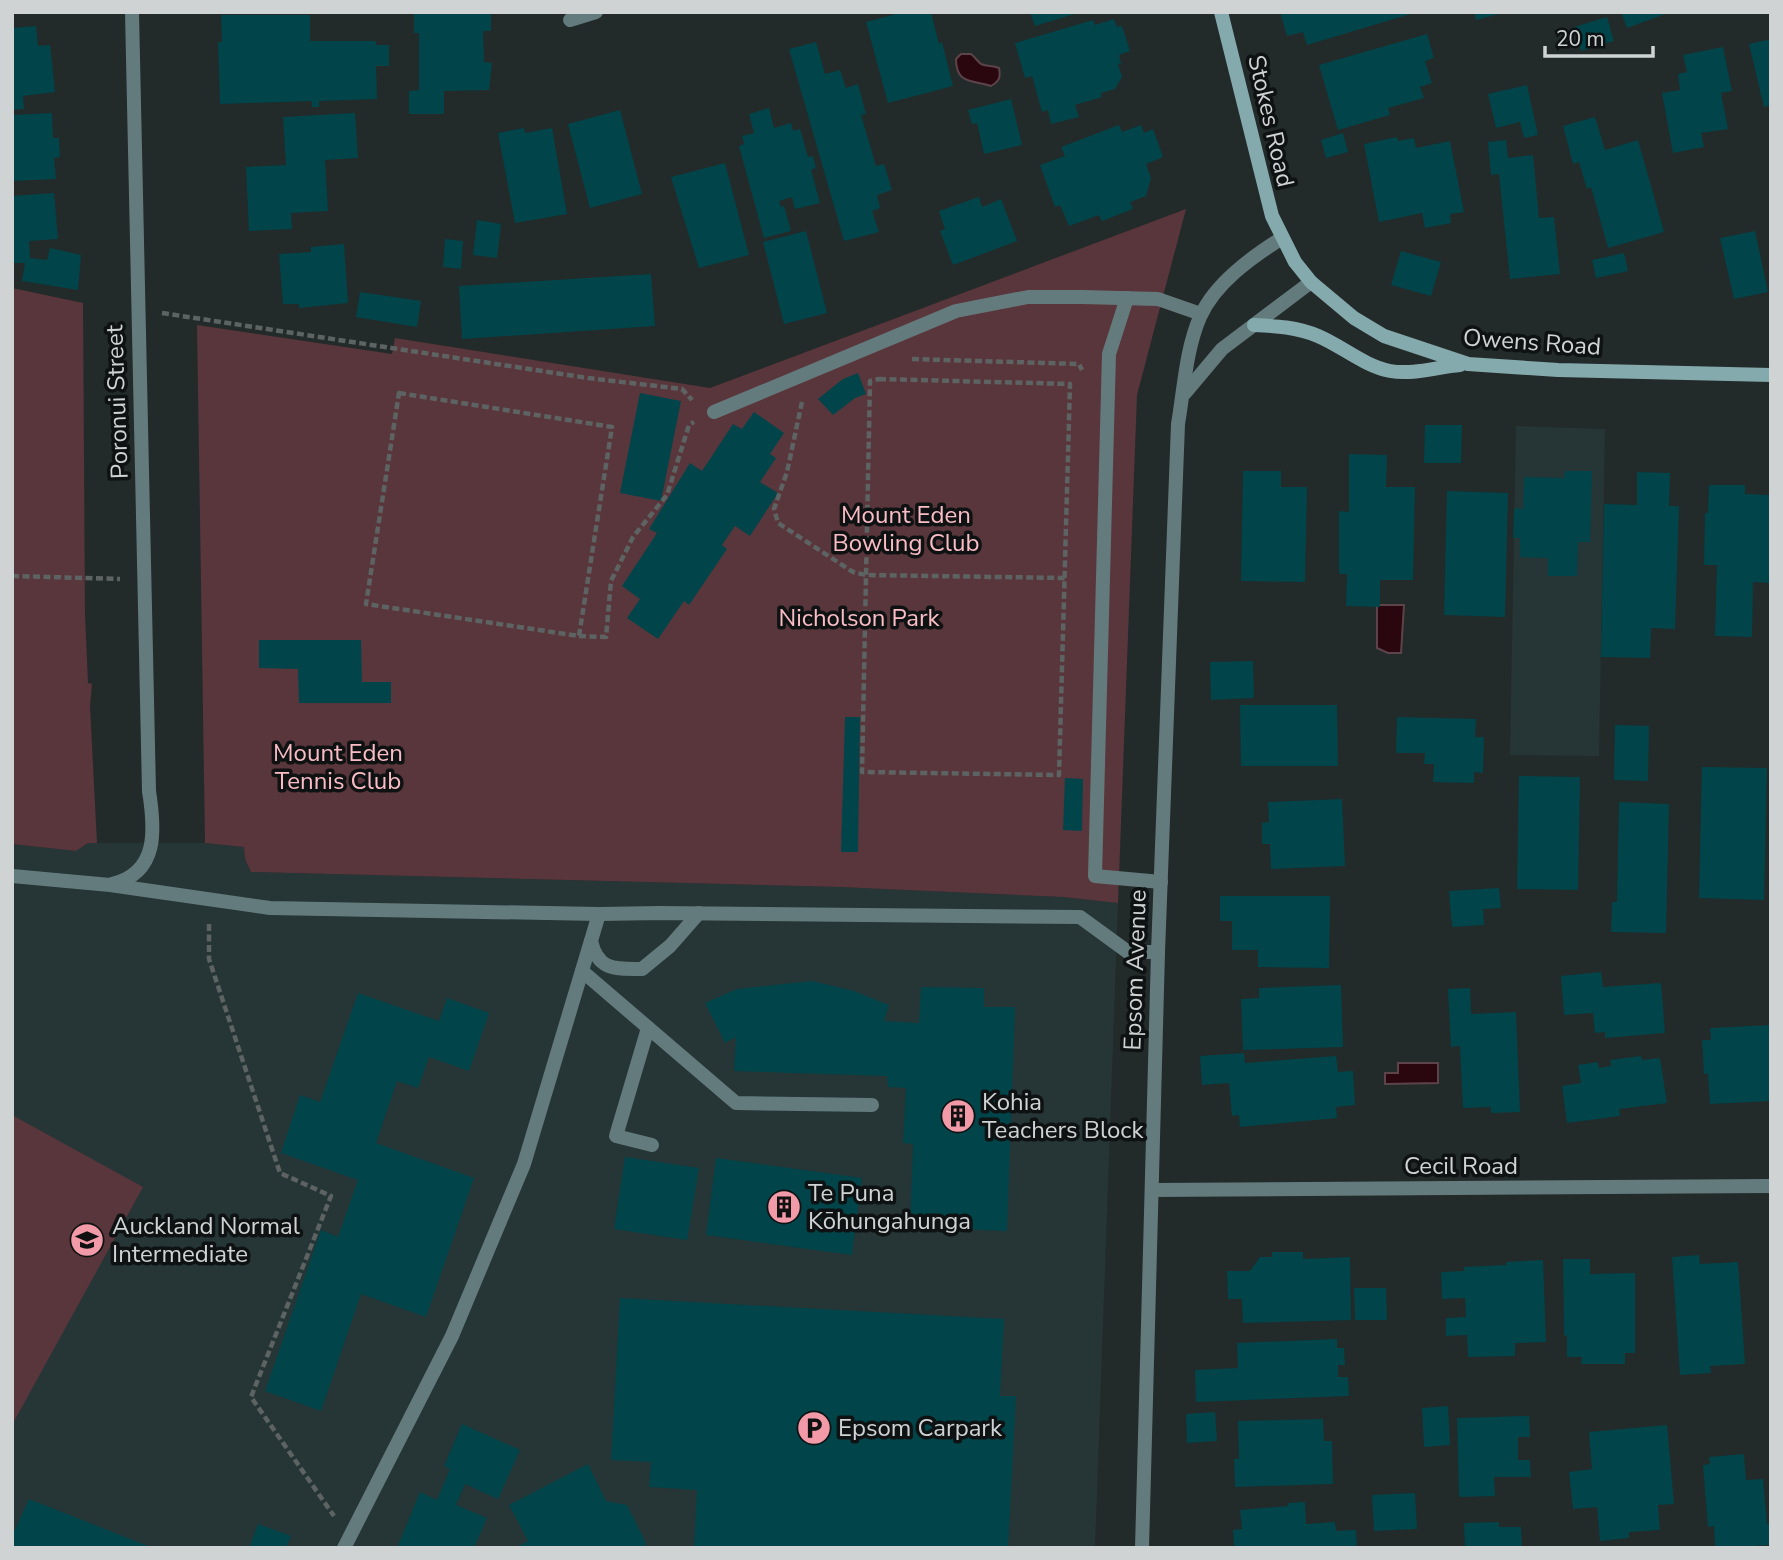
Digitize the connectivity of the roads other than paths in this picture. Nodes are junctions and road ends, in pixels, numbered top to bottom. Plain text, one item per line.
1 (132, 12) edge
2 (596, 12) edge
3 (1221, 12) edge
4 (570, 20) dead end
5 (1282, 238) junction
6 (1311, 282) junction
7 (1127, 298) junction
8 (1201, 314) junction
9 (1254, 325) junction
10 (1468, 365) junction
11 (1771, 375) edge
12 (1184, 394) junction
13 (714, 412) road end
14 (12, 876) edge
15 (1161, 881) junction
16 (110, 885) junction
17 (699, 913) junction
18 (598, 914) junction
19 (591, 941) junction
20 (1158, 952) junction
21 (582, 971) junction
22 (649, 1028) junction
23 (872, 1105) dead end
24 (653, 1145) dead end
25 (1771, 1186) edge
26 (1152, 1190) junction
27 (347, 1543) edge
28 (1142, 1548) edge

1 - 16 street, Poronui Street
2 - 4 street
3 - 5 main road, Stokes Road
5 - 6 main road, Stokes Road
5 - 8 street, Epsom Avenue
6 - 9 street
6 - 10 main road, Owens Road
7 - 8 street
7 - 13 street
7 - 15 street
8 - 12 street, Epsom Avenue
9 - 10 main road
9 - 12 street
10 - 11 main road, Owens Road
12 - 15 street, Epsom Avenue
14 - 16 street
15 - 20 street, Epsom Avenue
16 - 18 street
17 - 18 street
17 - 19 street
17 - 20 street
18 - 19 street
19 - 21 street
20 - 26 street, Epsom Avenue
21 - 22 street
21 - 27 street
22 - 23 street
22 - 24 street
25 - 26 street, Cecil Road
26 - 28 street, Epsom Avenue

